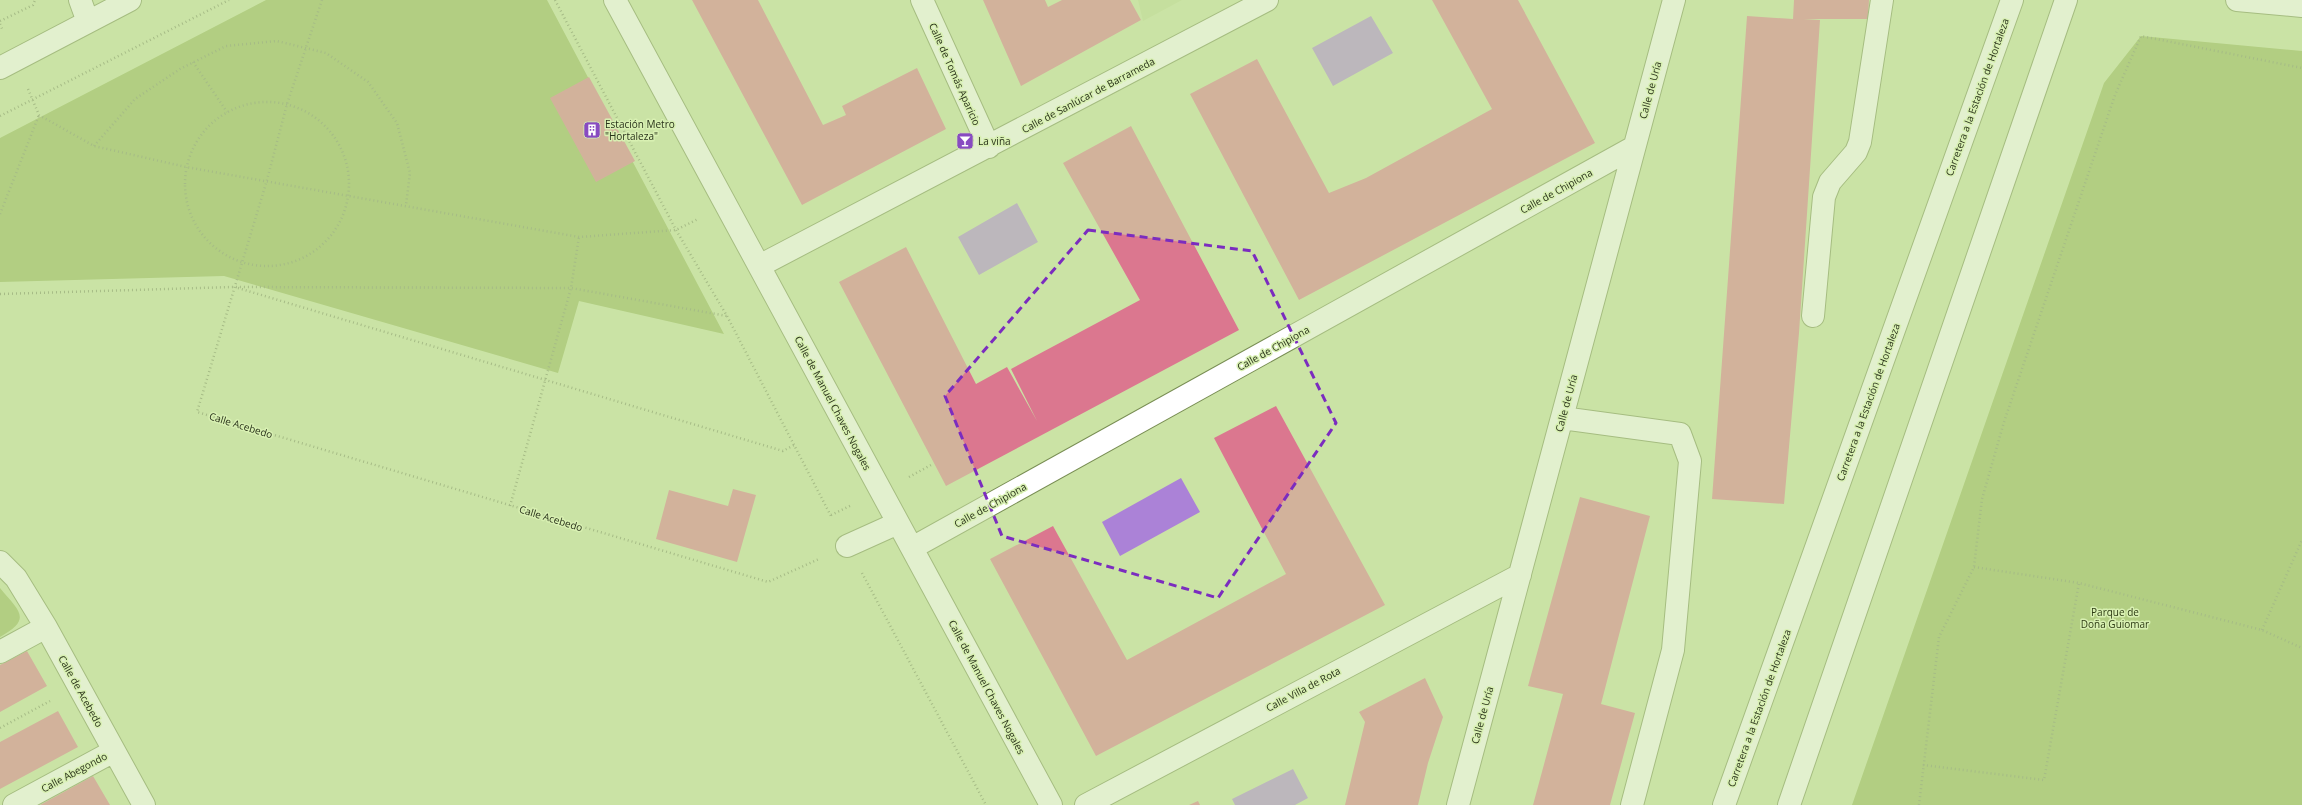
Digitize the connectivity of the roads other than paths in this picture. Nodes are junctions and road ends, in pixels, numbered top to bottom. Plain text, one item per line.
1 (80, 0) edge
2 (130, 0) edge
3 (615, 0) edge
4 (922, 0) edge
5 (1267, 0) edge
6 (1674, 0) edge
7 (1882, 0) edge
8 (2012, 0) edge
9 (2066, 0) edge
10 (2237, 0) edge
11 (2302, 6) edge
12 (88, 22) junction
13 (8, 64) edge
14 (989, 147) junction
15 (1634, 147) junction
16 (759, 266) junction
17 (1813, 316) dead end
18 (1562, 418) junction
19 (898, 523) junction
20 (848, 546) road end
21 (912, 548) junction
22 (0, 562) edge
23 (1520, 575) junction
24 (46, 627) junction
25 (0, 652) edge
26 (114, 751) junction
27 (14, 805) edge
28 (144, 805) edge
29 (1051, 805) edge
30 (1086, 805) edge
31 (1458, 805) edge
32 (1632, 805) edge
33 (1724, 805) edge
34 (1789, 805) edge

1 - 12 street
2 - 12 street
3 - 16 street, Calle de Manuel Chaves Nogales
4 - 14 street, Calle de Tomás Aparicio
5 - 14 street, Calle de Sanlúcar de Barrameda
6 - 15 street, Calle de Uría
7 - 17 street
8 - 33 street, Carretera a la Estación de Hortaleza
9 - 34 street
10 - 11 street
12 - 13 street
14 - 16 street, Calle de Sanlúcar de Barrameda
15 - 18 street, Calle de Uría
15 - 21 street, Calle de Chipiona
16 - 19 street, Calle de Manuel Chaves Nogales
18 - 23 street, Calle de Uría
18 - 32 street
19 - 20 street
19 - 21 street, Calle de Manuel Chaves Nogales
21 - 29 street, Calle de Manuel Chaves Nogales
22 - 24 street, Calle de Acebedo
23 - 30 street, Calle Villa de Rota
23 - 31 street, Calle de Uría
24 - 25 street
24 - 26 street, Calle de Acebedo
26 - 27 street, Calle Abegondo
26 - 28 street, Calle de Acebedo

